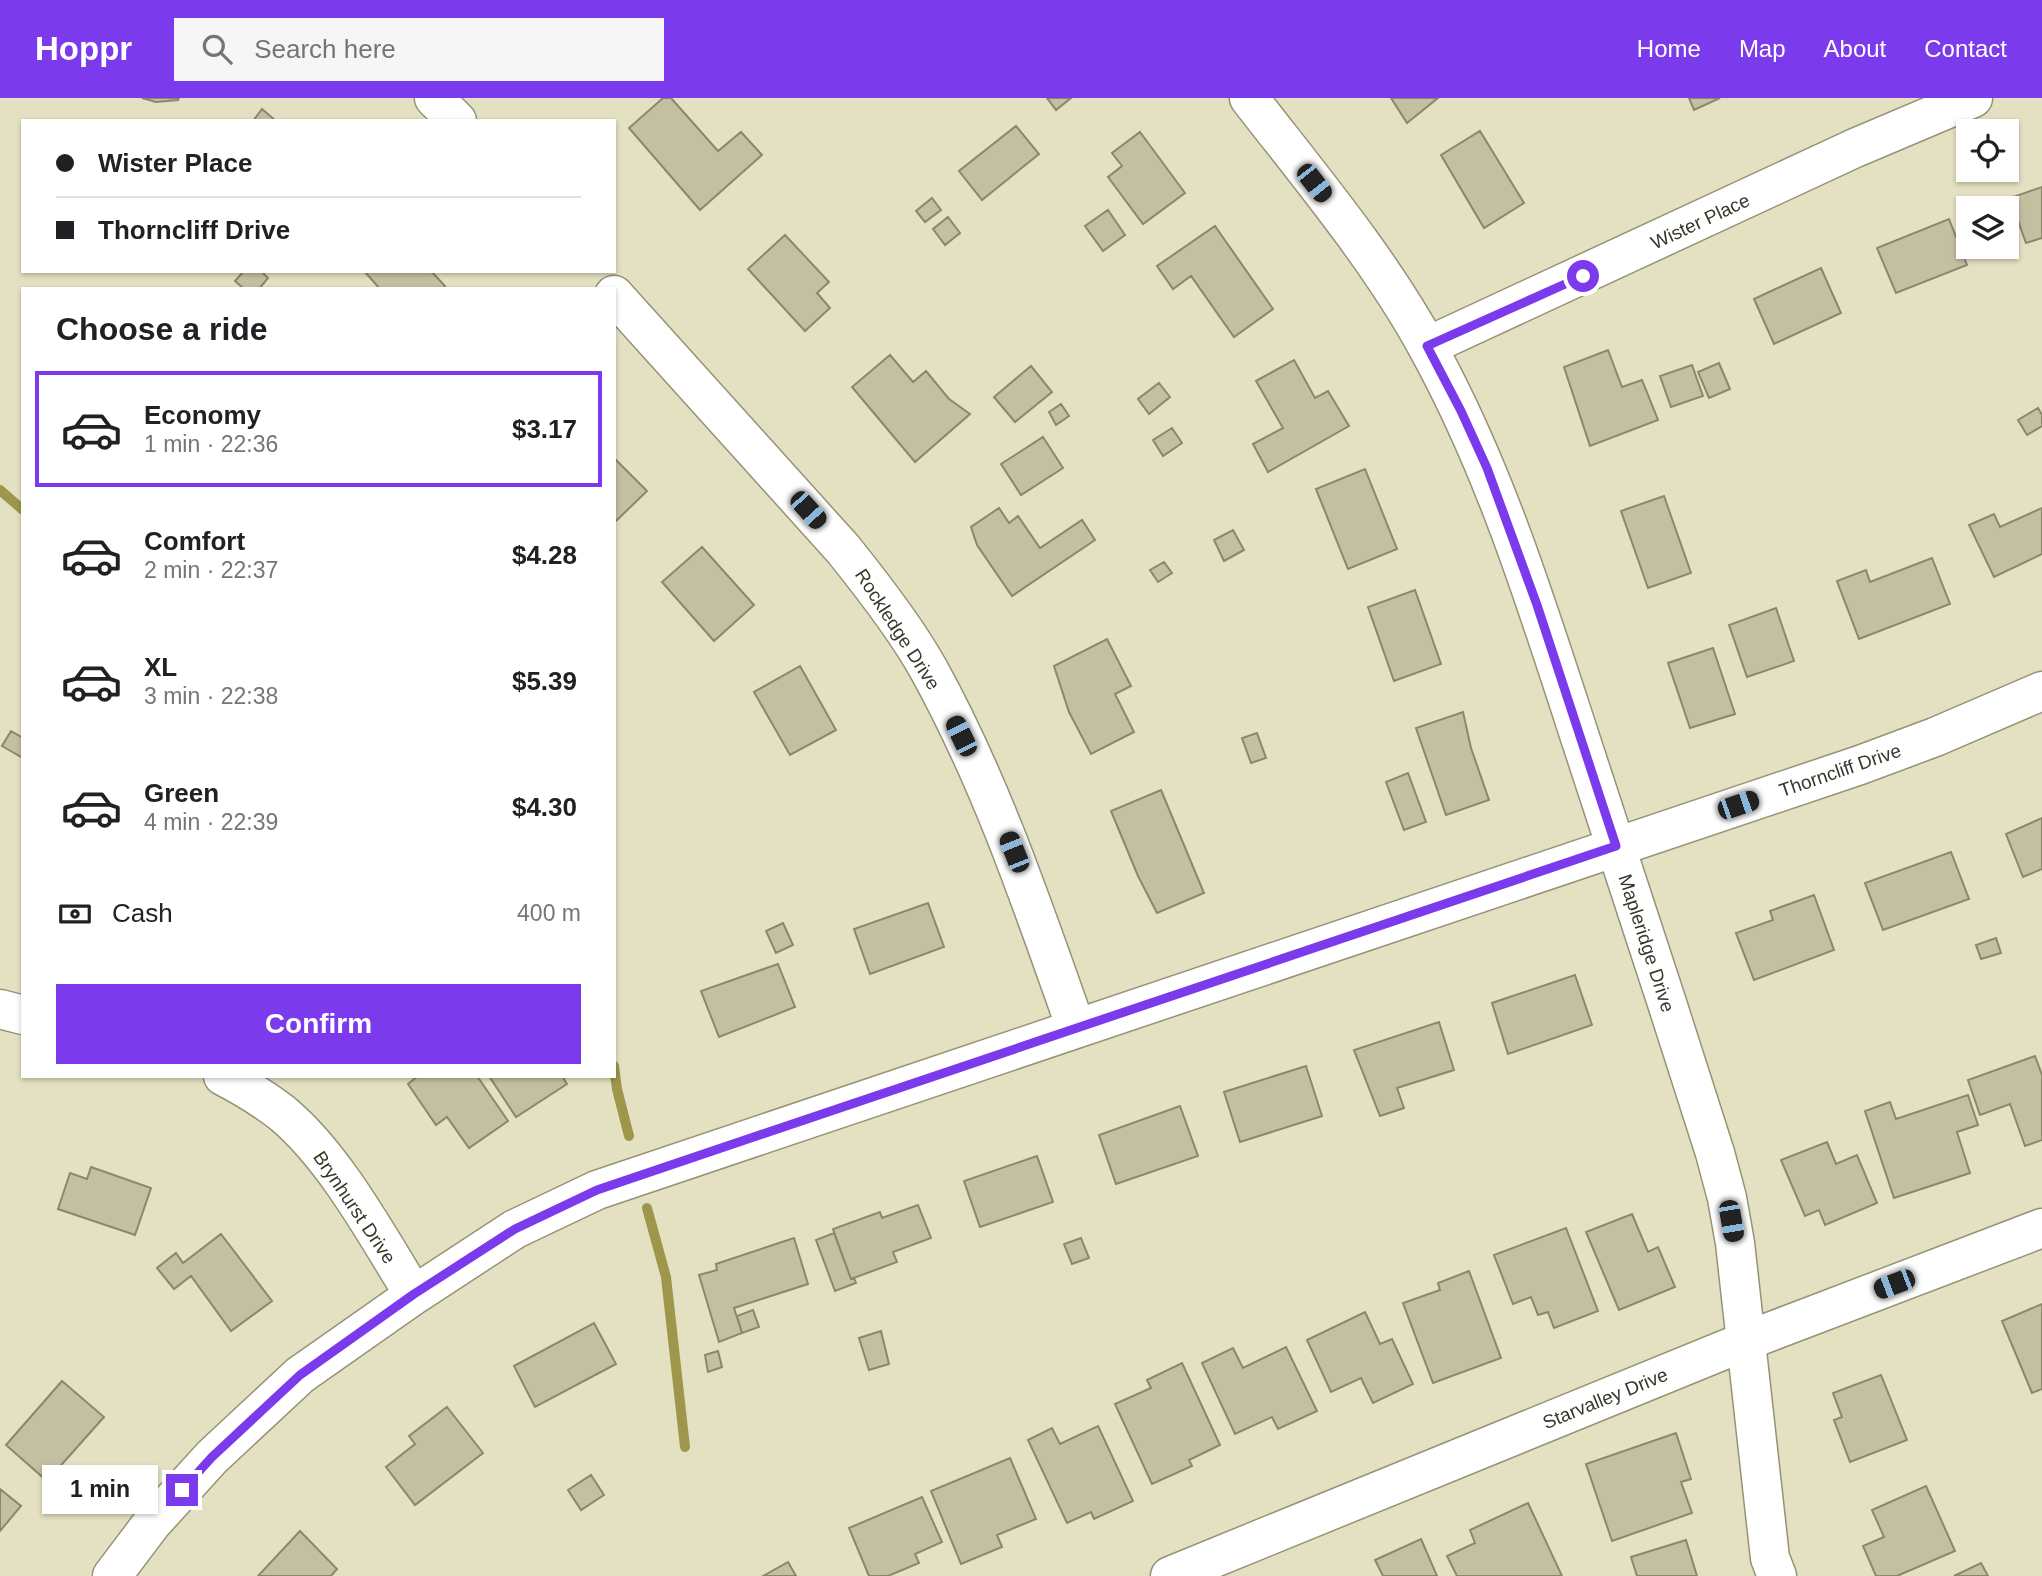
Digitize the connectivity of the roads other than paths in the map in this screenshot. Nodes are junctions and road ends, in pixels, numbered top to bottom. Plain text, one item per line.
1 (434, 98) edge
2 (1249, 98) edge
3 (1973, 98) edge
4 (1922, 107) edge
5 (455, 119) edge
6 (595, 273) edge
7 (606, 287) edge
8 (616, 297) edge
9 (1427, 346) junction
10 (2042, 691) edge
11 (1616, 846) junction
12 (0, 1009) edge
13 (21, 1014) edge
14 (1076, 1028) junction
15 (227, 1078) edge
16 (2042, 1228) edge
17 (414, 1294) junction
18 (1746, 1341) junction
19 (112, 1576) edge
20 (1172, 1576) edge
21 (1777, 1576) edge

1 - 5 street
2 - 9 street, Mapleridge Drive
3 - 4 street, Wister Place
4 - 9 street, Wister Place
6 - 7 street
8 - 14 street, Rockledge Drive
9 - 11 street, Mapleridge Drive
10 - 11 street, Thorncliff Drive
11 - 14 street, Thorncliff Drive
11 - 18 street, Mapleridge Drive
12 - 13 street
14 - 17 street, Thorncliff Drive
15 - 17 street, Brynhurst Drive
16 - 18 street, Starvalley Drive
17 - 19 street, Thorncliff Drive
18 - 20 street, Starvalley Drive
18 - 21 street, Mapleridge Drive

